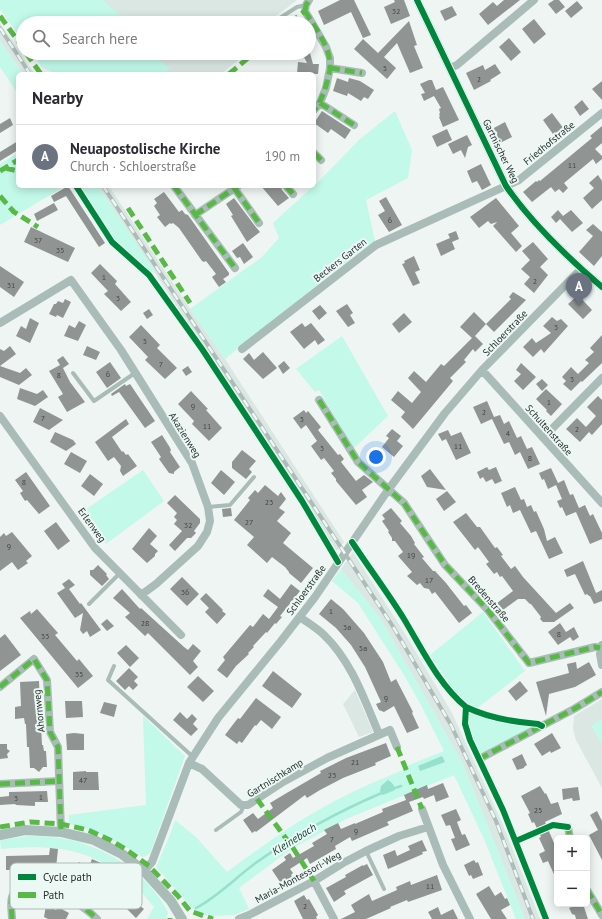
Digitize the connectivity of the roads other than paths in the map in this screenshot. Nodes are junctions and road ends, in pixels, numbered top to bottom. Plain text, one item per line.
1 (417, 0) edge
2 (534, 0) edge
3 (306, 5) edge
4 (282, 16) edge
5 (311, 16) edge
6 (316, 26) edge
7 (330, 68) junction
8 (450, 68) junction
9 (362, 73) dead end
10 (320, 103) junction
11 (316, 108) edge
12 (602, 113) edge
13 (354, 125) dead end
14 (316, 155) edge
15 (321, 160) dead end
16 (506, 186) junction
17 (176, 188) edge
18 (237, 188) edge
19 (288, 188) edge
20 (293, 194) dead end
21 (195, 214) junction
22 (259, 223) dead end
23 (235, 268) dead end
24 (581, 269) junction
25 (602, 287) edge
26 (0, 323) edge
27 (242, 349) dead end
28 (482, 370) junction
29 (73, 373) dead end
30 (135, 373) junction
31 (602, 378) edge
32 (319, 400) dead end
33 (0, 416) edge
34 (543, 438) junction
35 (254, 477) dead end
36 (388, 490) junction
37 (602, 503) edge
38 (208, 507) junction
39 (120, 573) junction
40 (141, 595) junction
41 (89, 604) dead end
42 (300, 617) junction
43 (181, 635) dead end
44 (601, 647) edge
45 (602, 665) edge
46 (114, 666) dead end
47 (0, 687) edge
48 (602, 692) edge
49 (379, 734) junction
50 (397, 747) dead end
51 (479, 759) dead end
52 (190, 760) junction
53 (59, 781) junction
54 (0, 784) edge
55 (245, 805) junction
56 (422, 809) dead end
57 (428, 827) junction
58 (568, 827) dead end
59 (216, 830) dead end
60 (61, 832) junction
61 (0, 835) edge
62 (569, 835) edge
63 (366, 851) junction
64 (134, 863) edge
65 (144, 871) joint
66 (314, 881) junction
67 (384, 890) dead end
68 (590, 895) edge
69 (85, 909) edge
70 (602, 915) edge
71 (97, 919) edge
72 (182, 919) edge
73 (239, 919) edge
74 (334, 919) edge
75 (470, 919) edge

1 - 8 street, Gartnischer Weg
2 - 8 street
3 - 4 lane
3 - 5 street
6 - 7 street
7 - 9 street
7 - 10 street
8 - 16 street, Gartnischer Weg
10 - 11 street
10 - 13 street
12 - 16 street, Friedhofstraße
14 - 15 street
16 - 24 street, Gartnischer Weg
16 - 27 street, Beckers Garten
17 - 21 street
18 - 21 street
18 - 22 street
19 - 20 street
21 - 23 street
24 - 25 street, Gartnischer Weg
24 - 28 street, Schloerstraße
26 - 30 street, Akazienweg
28 - 34 street, Schultenstraße
28 - 36 street, Schloerstraße
29 - 30 lane
30 - 38 street, Akazienweg
31 - 34 street
32 - 36 street
33 - 39 street, Erlenweg
34 - 37 street, Schultenstraße
35 - 38 lane
36 - 42 street, Schloerstraße
36 - 44 street, Bredenstraße
38 - 40 street, Akazienweg
39 - 40 street, Erlenweg
39 - 41 lane
40 - 43 street, Erlenweg
42 - 49 street
42 - 52 street, Schloerstraße
44 - 45 street, Bredenstraße
46 - 52 lane
47 - 53 street, Ahornweg
48 - 51 street
49 - 50 street
49 - 55 street, Gartnischkamp
52 - 55 street, Gartnischkamp
52 - 65 street, Schloerstraße
53 - 54 street
53 - 60 street, Ahornweg
55 - 59 lane
56 - 57 street
57 - 63 street, Maria-Montessori-Weg
57 - 75 street
58 - 62 street
60 - 61 street
60 - 64 street
63 - 66 street, Maria-Montessori-Weg
63 - 67 lane
65 - 72 street
66 - 73 street, Maria-Montessori-Weg
66 - 74 street
68 - 70 street
69 - 71 street

